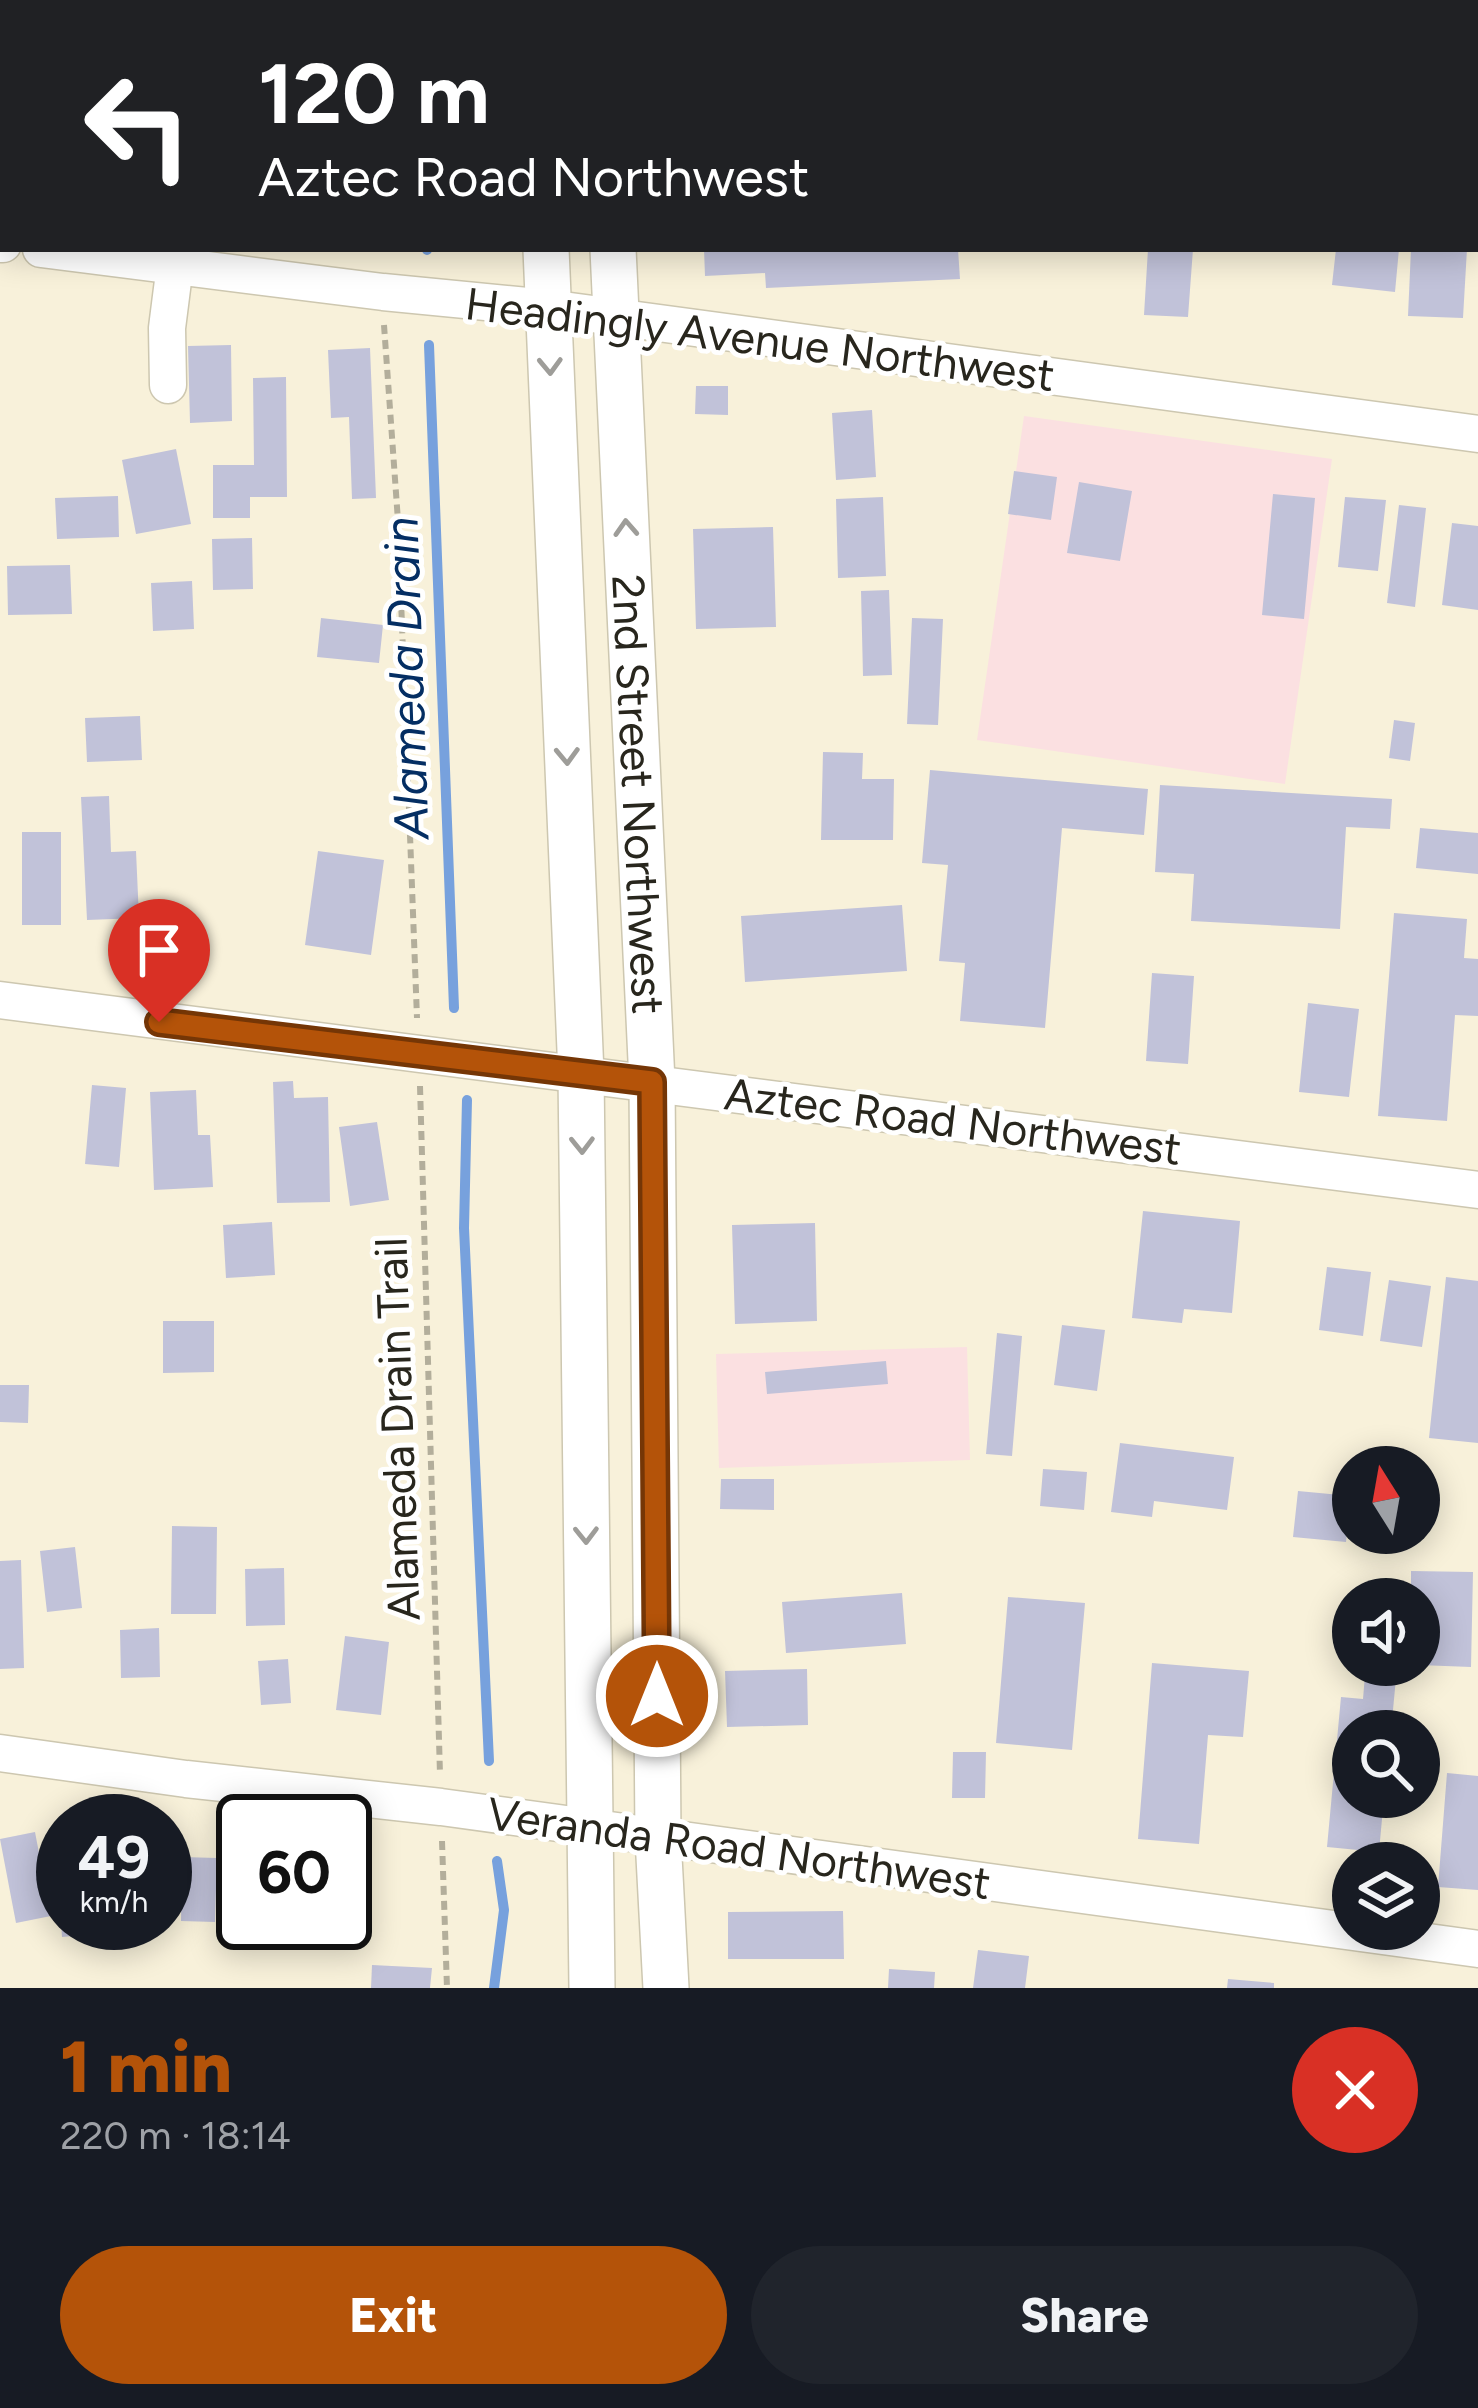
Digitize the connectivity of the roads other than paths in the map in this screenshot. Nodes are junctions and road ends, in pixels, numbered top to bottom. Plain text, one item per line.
1 (65, 252) edge
2 (546, 252) edge
3 (613, 252) edge
4 (175, 266) junction
5 (548, 308) junction
6 (616, 320) junction
7 (168, 385) dead end
8 (1478, 434) edge
9 (0, 1000) edge
10 (580, 1074) junction
11 (652, 1082) junction
12 (1478, 1190) edge
13 (0, 1753) edge
14 (590, 1827) junction
15 (658, 1838) junction
16 (1478, 1949) edge
17 (592, 1988) edge
18 (666, 1988) edge

1 - 4 street, Headingly Avenue Northwest
2 - 5 main road, 2nd Street Northwest
3 - 6 main road, 2nd Street Northwest
4 - 5 street, Headingly Avenue Northwest
4 - 7 street
5 - 6 street, Headingly Avenue Northwest
5 -> 10 main road, 2nd Street Northwest
6 - 8 street, Headingly Avenue Northwest
11 -> 6 main road, 2nd Street Northwest
9 - 10 street, Aztec Road Northwest
10 - 11 street, Aztec Road Northwest
10 -> 14 main road, 2nd Street Northwest
11 - 12 street, Aztec Road Northwest
11 - 15 main road, 2nd Street Northwest
13 - 14 street, Veranda Road Northwest
14 - 15 street, Veranda Road Northwest
14 - 17 main road, 2nd Street Northwest
15 - 16 street, Veranda Road Northwest
15 - 18 main road, 2nd Street Northwest

